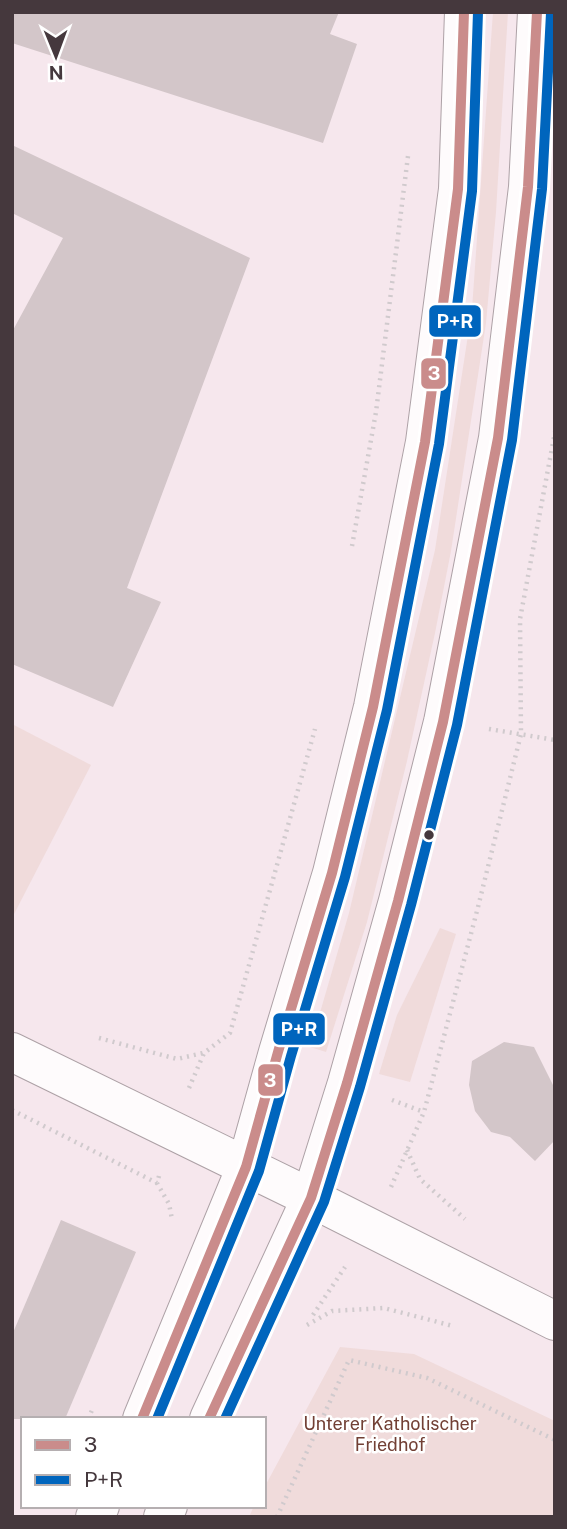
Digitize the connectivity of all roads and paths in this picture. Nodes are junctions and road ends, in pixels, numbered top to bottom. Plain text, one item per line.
1 (464, 12) edge
2 (537, 12) edge
3 (409, 145) dead end
4 (555, 432) edge
5 (350, 559) dead end
6 (318, 719) dead end
7 (443, 722) junction
8 (521, 734) junction
9 (555, 740) edge
10 (12, 1052) edge
11 (12, 1110) edge
12 (172, 1130) junction
13 (407, 1150) junction
14 (246, 1167) junction
15 (157, 1183) junction
16 (311, 1198) junction
17 (173, 1224) dead end
18 (475, 1226) dead end
19 (372, 1229) junction
20 (555, 1321) edge
21 (453, 1326) dead end
22 (94, 1406) dead end
23 (89, 1417) edge
24 (143, 1417) edge
25 (210, 1417) edge
26 (555, 1440) edge
27 (277, 1517) edge

1 - 14 street
2 - 7 street
3 - 5 path
4 - 8 path
6 - 12 path
7 - 8 path
7 - 16 street
8 - 9 path
8 - 13 path
10 - 12 street
11 - 15 path
12 - 14 street
12 - 15 path
13 - 18 path
13 - 19 path
14 - 16 street
14 - 24 street
15 - 17 path
16 - 19 street
16 - 25 street
19 - 20 street
19 - 21 path
22 - 23 path
26 - 27 path

